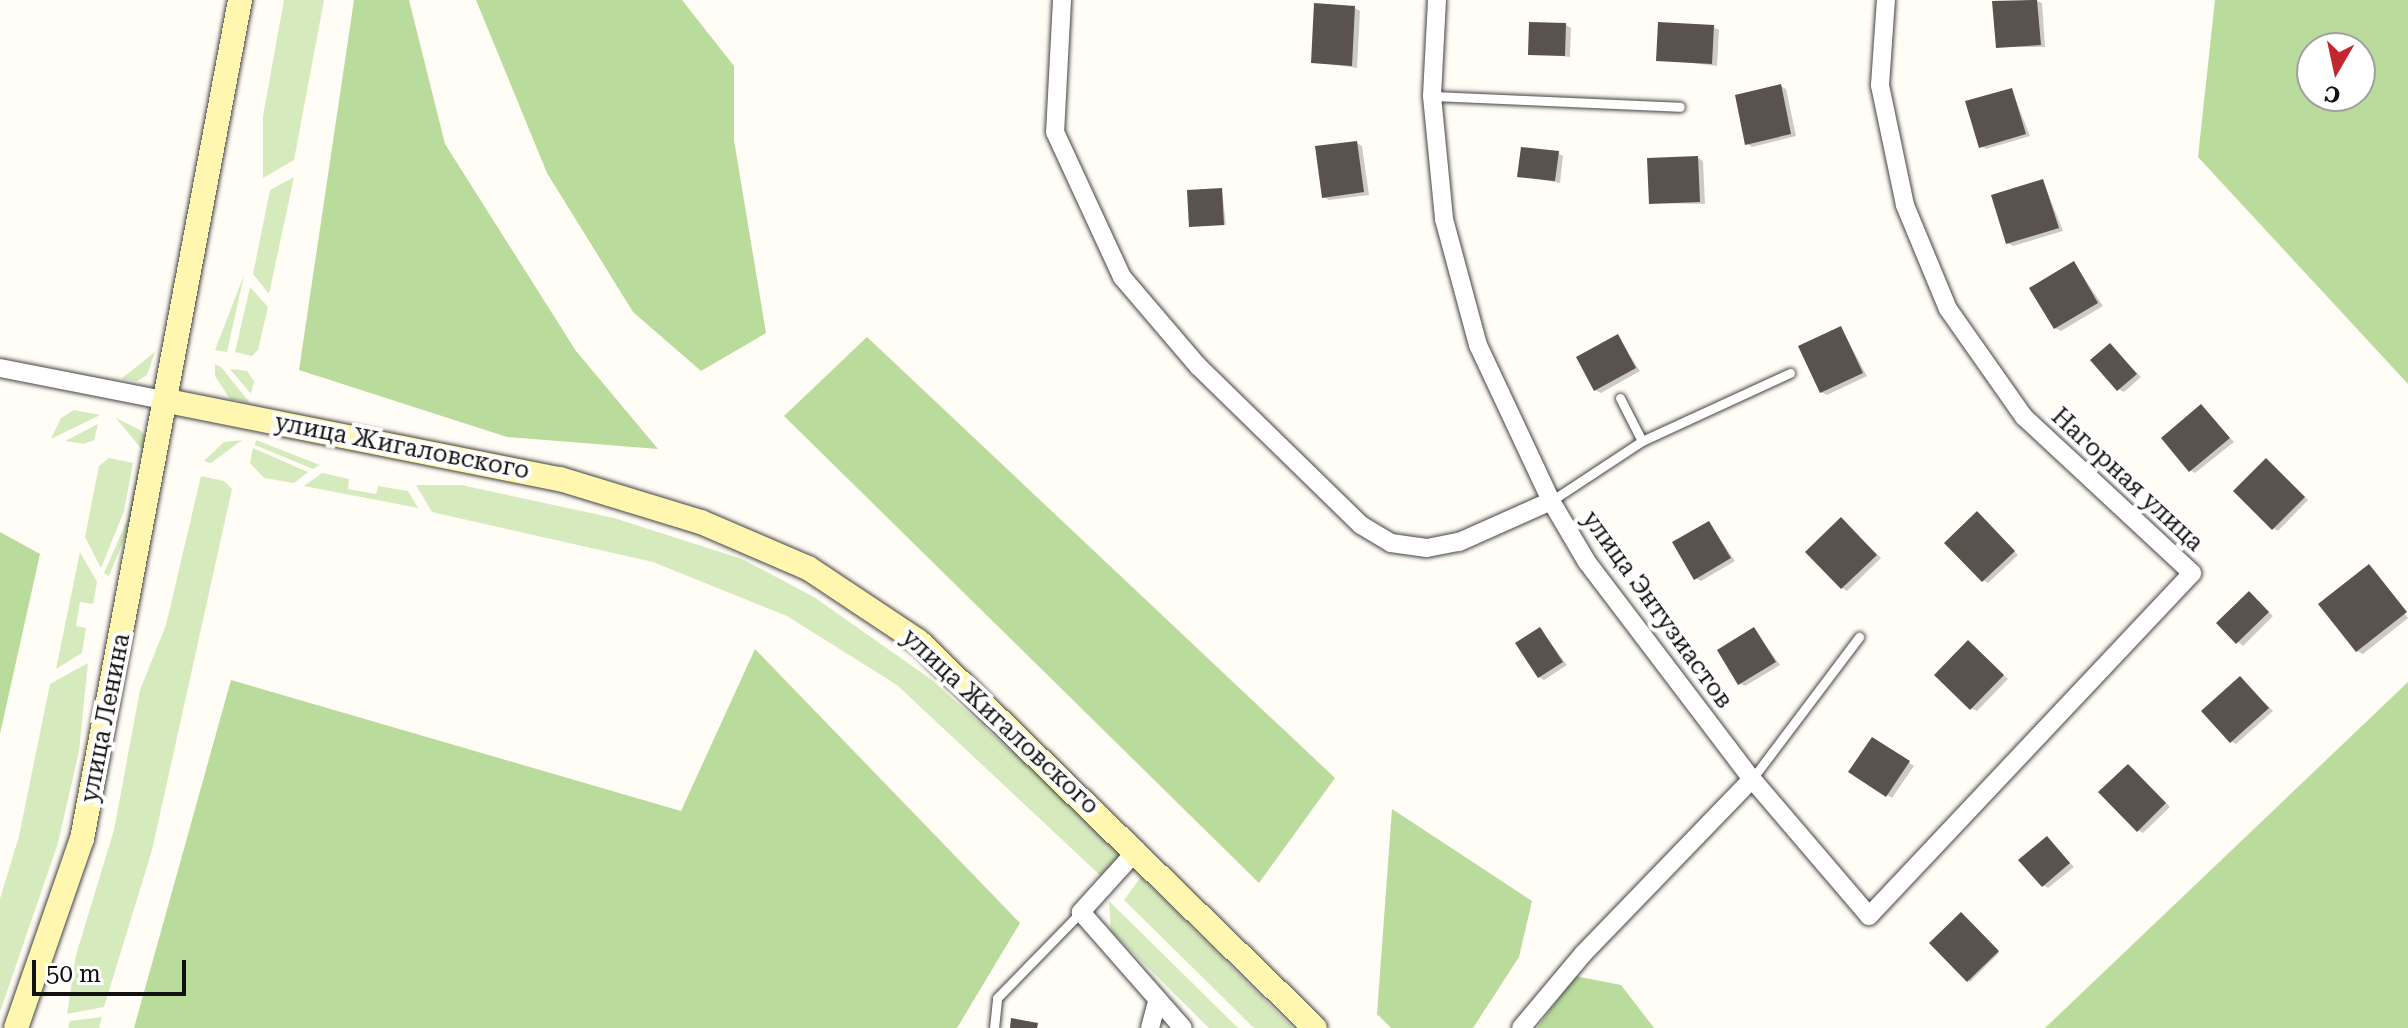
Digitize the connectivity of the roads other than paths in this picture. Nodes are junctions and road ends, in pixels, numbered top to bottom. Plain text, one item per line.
1 (240, 0) edge
2 (1062, 0) edge
3 (1437, 0) edge
4 (1886, 0) edge
5 (1432, 96) junction
6 (1680, 107) dead end
7 (0, 368) edge
8 (1790, 373) dead end
9 (1620, 398) dead end
10 (168, 401) junction
11 (1642, 441) junction
12 (1551, 501) junction
13 (1859, 637) dead end
14 (1752, 779) junction
15 (1137, 850) junction
16 (1081, 912) junction
17 (1157, 1002) junction
18 (16, 1028) edge
19 (994, 1028) edge
20 (1150, 1028) edge
21 (1183, 1028) edge
22 (1315, 1028) edge
23 (1521, 1028) edge

1 - 10 main road, улица Ленина
2 - 12 street
3 - 5 street, улица Энтузиастов
4 - 14 street, Нагорная улица
5 - 6 lane
5 - 12 street, улица Энтузиастов
7 - 10 street, улица Жигаловского
8 - 11 lane
9 - 11 lane
10 - 15 main road, улица Жигаловского
10 - 18 main road, улица Ленина
11 - 12 lane
12 - 14 street, улица Энтузиастов
13 - 14 lane
14 - 23 street
15 - 16 street
15 - 22 main road, улица Жигаловского
16 - 17 street
16 - 19 lane
17 - 20 street
17 - 21 street

